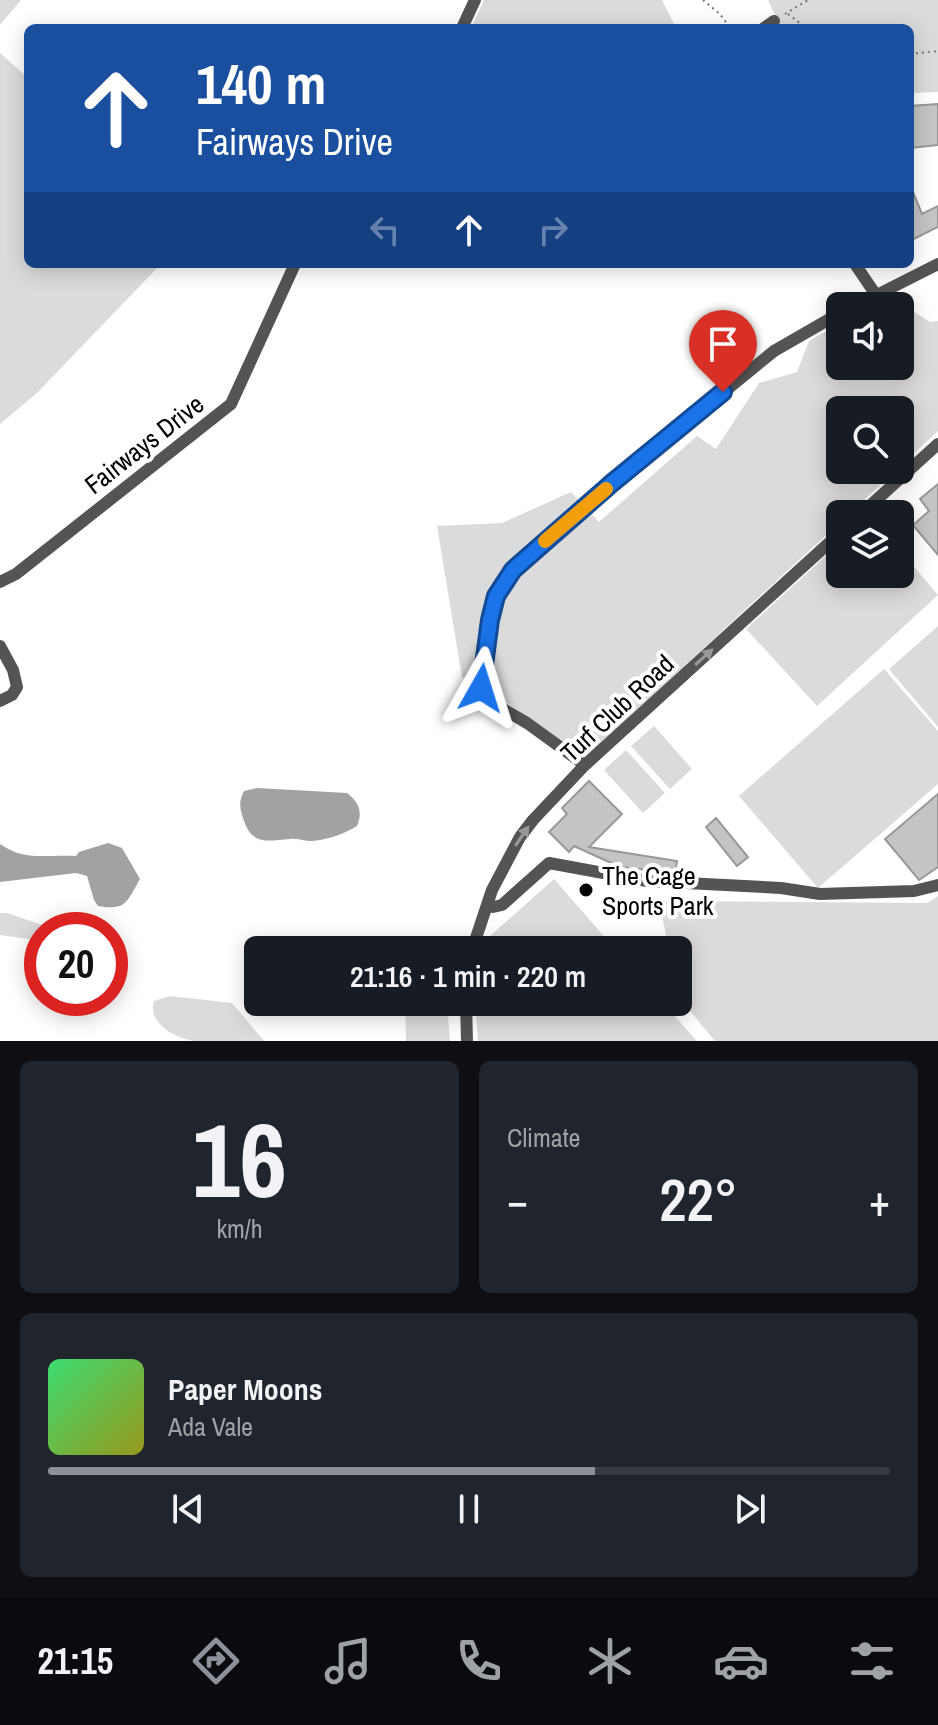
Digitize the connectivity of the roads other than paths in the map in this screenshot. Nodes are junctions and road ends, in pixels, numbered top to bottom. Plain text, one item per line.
1 (475, 0) edge
2 (464, 24) edge
3 (938, 264) edge
4 (293, 268) edge
5 (858, 268) edge
6 (874, 292) edge
7 (882, 292) edge
8 (826, 321) edge
9 (938, 444) edge
10 (876, 500) edge
11 (826, 546) edge
12 (0, 582) edge
13 (0, 646) edge
14 (468, 692) dead end
15 (484, 692) junction
16 (3, 700) edge
17 (585, 765) junction
18 (938, 885) edge
19 (488, 905) junction
20 (477, 936) edge
21 (466, 1016) edge
22 (467, 1041) edge

1 - 2 street
3 - 7 street
4 - 12 street, Fairways Drive
5 - 6 street
8 - 15 street
9 - 10 street
17 -> 11 street, Turf Club Road
13 - 16 street
14 - 15 street
15 - 17 street
19 -> 17 street, Turf Club Road
18 - 19 street
19 - 20 street, Turf Club Road
21 - 22 street

